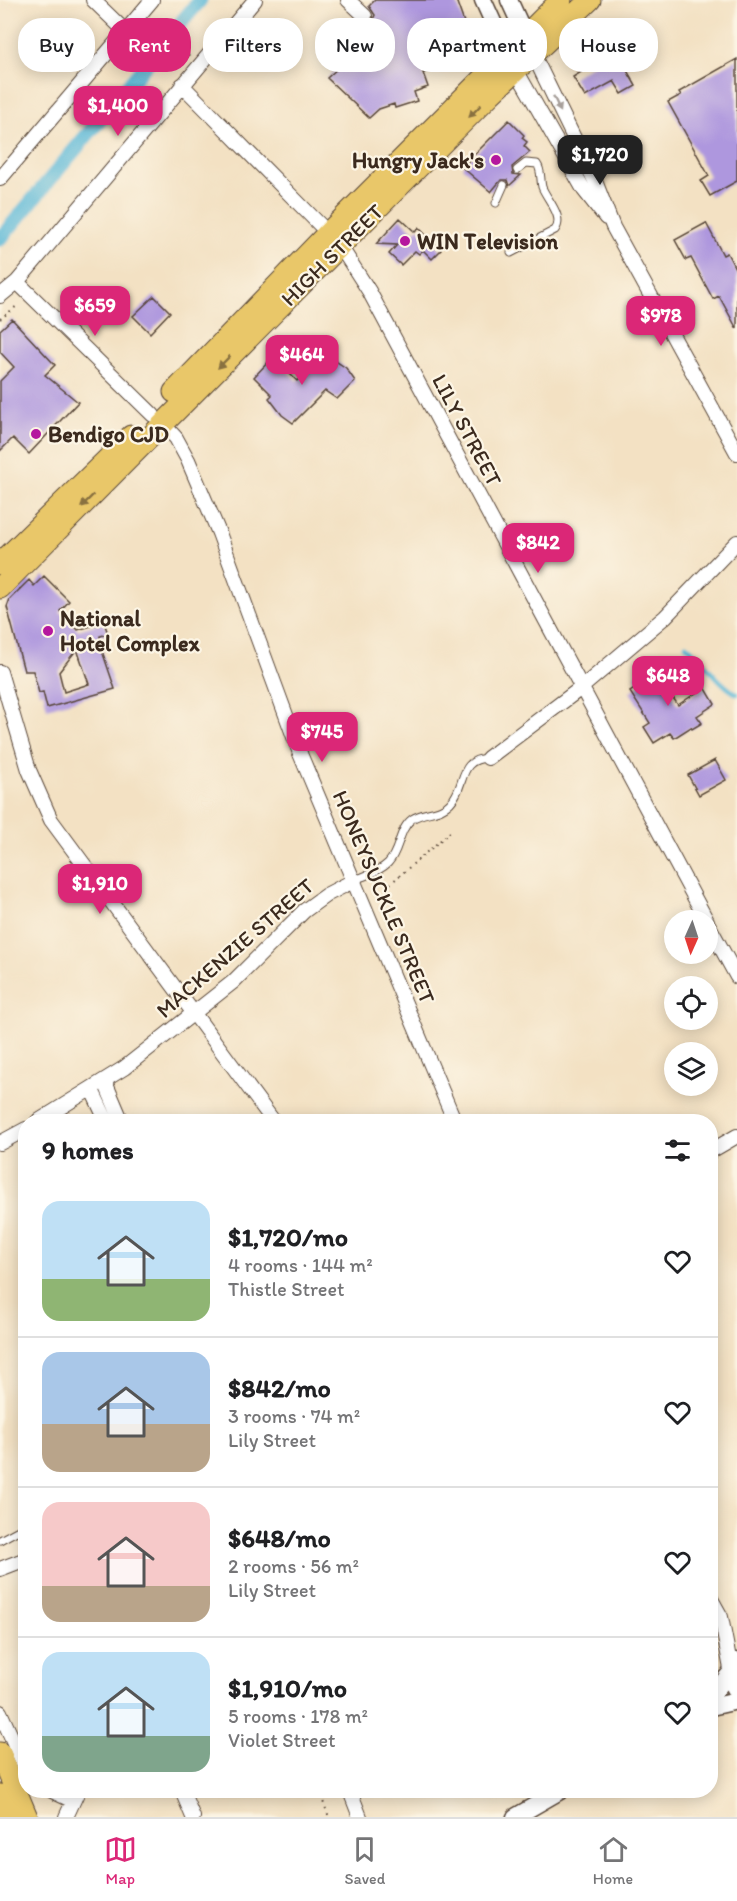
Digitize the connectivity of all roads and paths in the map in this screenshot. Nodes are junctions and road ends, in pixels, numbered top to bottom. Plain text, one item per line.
1 (93, 0) edge
2 (152, 0) edge
3 (255, 0) edge
4 (348, 0) edge
5 (483, 0) edge
6 (509, 0) edge
7 (561, 0) edge
8 (590, 0) edge
9 (364, 16) dead end
10 (111, 18) edge
11 (137, 18) edge
12 (491, 18) edge
13 (517, 18) edge
14 (547, 19) edge
15 (547, 31) edge
16 (107, 53) edge
17 (501, 72) edge
18 (517, 72) edge
19 (542, 72) edge
20 (182, 85) junction
21 (517, 170) dead end
22 (0, 179) edge
23 (504, 185) dead end
24 (496, 203) dead end
25 (614, 227) junction
26 (334, 240) junction
27 (511, 253) dead end
28 (16, 282) junction
29 (0, 296) edge
30 (17, 306) dead end
31 (0, 319) edge
32 (158, 419) junction
33 (737, 453) edge
34 (737, 542) edge
35 (0, 564) edge
36 (0, 588) edge
37 (0, 672) edge
38 (581, 688) junction
39 (488, 758) joint
40 (450, 832) dead end
41 (355, 880) junction
42 (390, 884) dead end
43 (701, 910) edge
44 (718, 942) edge
45 (737, 977) edge
46 (192, 1014) junction
47 (105, 1082) junction
48 (92, 1090) junction
49 (51, 1114) edge
50 (103, 1114) edge
51 (119, 1114) edge
52 (268, 1114) edge
53 (452, 1114) edge
54 (18, 1133) edge
55 (737, 1136) edge
56 (0, 1143) edge
57 (718, 1147) edge
58 (18, 1530) edge
59 (0, 1540) edge
60 (18, 1562) edge
61 (0, 1569) edge
62 (718, 1612) edge
63 (721, 1617) junction
64 (737, 1632) edge
65 (733, 1667) edge
66 (718, 1687) edge
67 (737, 1692) edge
68 (737, 1701) edge
69 (718, 1705) edge
70 (0, 1712) edge
71 (18, 1751) edge
72 (0, 1753) edge
73 (0, 1795) edge
74 (18, 1796) edge
75 (19, 1798) edge
76 (75, 1798) edge
77 (185, 1798) edge
78 (322, 1798) edge
79 (353, 1798) edge
80 (548, 1798) edge
81 (9, 1817) edge
82 (27, 1817) edge
83 (66, 1817) edge
84 (193, 1817) edge
85 (329, 1817) edge
86 (360, 1817) edge
87 (515, 1817) edge

1 - 10 street
2 - 11 street
3 - 20 street
4 - 9 street
5 - 12 street
6 - 13 street
7 - 14 highway, HIGH STREET
8 - 15 highway, HIGH STREET
16 - 22 street
17 - 26 highway, HIGH STREET
18 - 25 street
19 -> 25 street
20 - 26 street, LILY STREET
20 - 28 street
21 - 27 lane
23 - 24 lane
25 - 33 street
26 - 32 highway, HIGH STREET
26 - 38 street, LILY STREET
28 - 29 street
28 - 32 street, HONEYSUCKLE STREET
30 - 31 path
32 - 35 highway, HIGH STREET
32 -> 36 highway, HIGH STREET
32 - 41 street, HONEYSUCKLE STREET
34 - 38 street, MACKENZIE STREET
37 - 46 street
38 - 39 street, MACKENZIE STREET
38 - 43 street, LILY STREET
39 - 41 lane, MACKENZIE STREET
40 - 42 path
41 - 46 street, MACKENZIE STREET
41 - 53 street, HONEYSUCKLE STREET
44 - 45 street, LILY STREET
46 - 47 street, MACKENZIE STREET
46 - 52 street
47 - 48 street, MACKENZIE STREET
47 - 51 street
48 - 49 street, MACKENZIE STREET
48 - 50 street
54 - 56 street
55 - 57 street
58 - 59 lane
60 - 61 street
62 - 63 street
63 - 64 street
63 - 65 street
65 - 66 street
65 - 67 street
68 - 69 street
70 - 71 street
72 - 74 highway
73 - 81 highway
75 - 82 highway
76 - 83 street
77 - 84 street
78 - 85 path
79 - 86 street
80 - 87 street

